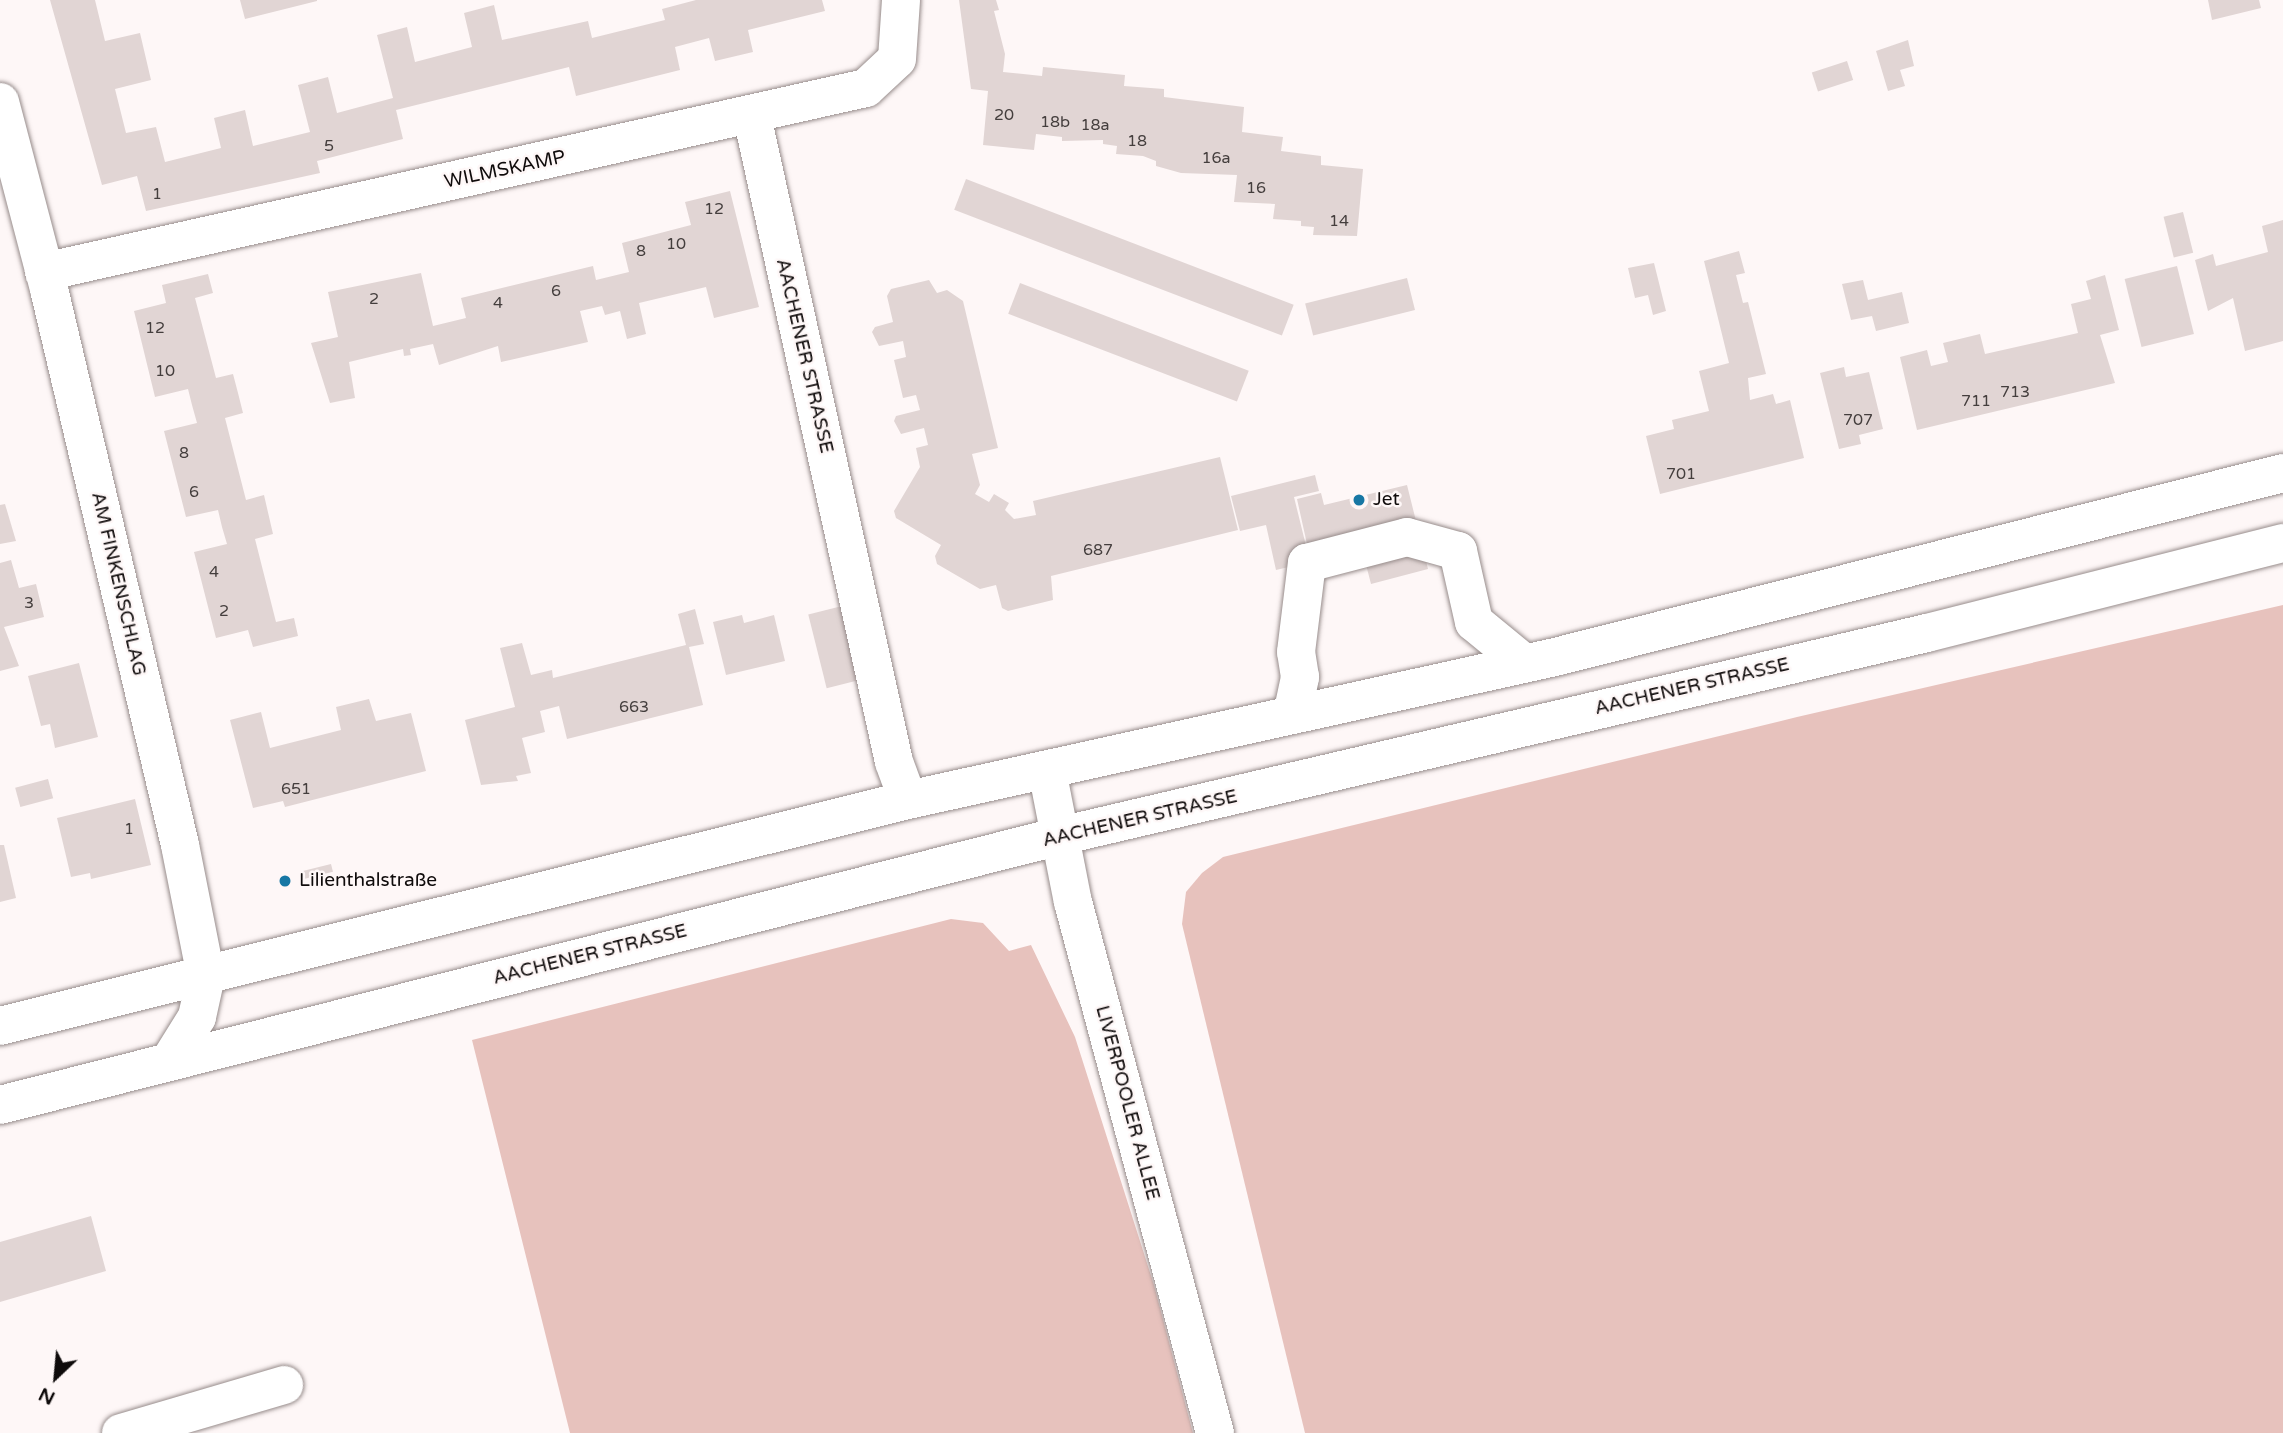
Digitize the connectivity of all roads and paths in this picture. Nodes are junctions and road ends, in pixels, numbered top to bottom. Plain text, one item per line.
1 (901, 0) edge
2 (0, 102) edge
3 (752, 116) junction
4 (44, 272) junction
5 (2283, 473) edge
6 (2283, 527) edge
7 (2283, 542) edge
8 (2201, 561) junction
9 (1524, 663) junction
10 (1292, 715) junction
11 (1047, 770) junction
12 (908, 800) junction
13 (1059, 836) junction
14 (206, 976) junction
15 (0, 1026) edge
16 (169, 1062) junction
17 (0, 1105) edge
18 (284, 1385) dead end
19 (121, 1433) edge
20 (1215, 1433) edge

1 - 3 main road, WILMSKAMP
2 - 4 main road, AM FINKENSCHLAG
3 - 4 main road, WILMSKAMP
3 - 12 main road, AACHENER STRASSE
4 - 14 main road, AM FINKENSCHLAG
5 - 9 main road
6 - 8 main road
7 - 8 main road, AACHENER STRASSE
8 - 13 main road, AACHENER STRASSE
9 - 10 main road
9 - 10 main road
10 - 11 main road
11 - 12 main road
11 - 13 main road, LIVERPOOLER ALLEE
12 - 14 main road
13 - 16 main road, AACHENER STRASSE
13 - 20 main road, LIVERPOOLER ALLEE
14 - 15 main road
14 - 16 main road, AM FINKENSCHLAG
16 - 17 main road, AACHENER STRASSE
18 - 19 main road

